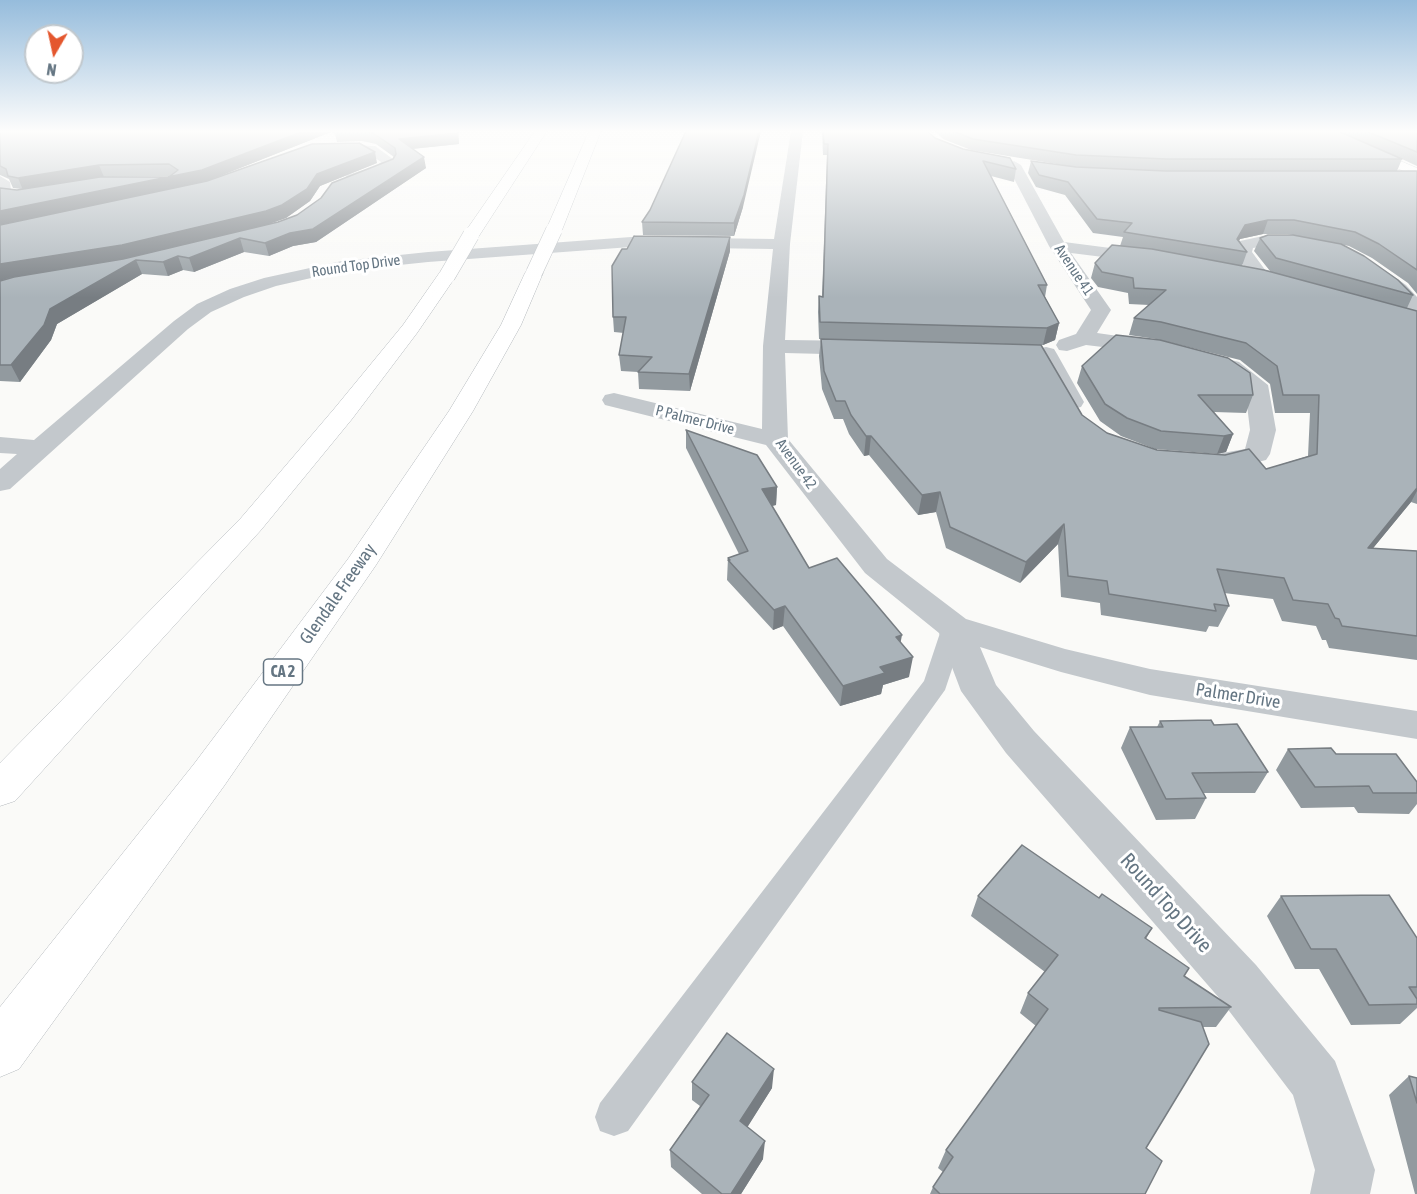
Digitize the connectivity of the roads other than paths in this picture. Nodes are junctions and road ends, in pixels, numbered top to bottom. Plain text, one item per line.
1 (4, 187) edge
2 (503, 187) edge
3 (572, 187) edge
4 (790, 187) edge
5 (1027, 187) edge
6 (58, 191) edge
7 (782, 244) junction
8 (1316, 245) edge
9 (1058, 246) junction
10 (1171, 262) edge
11 (1365, 264) edge
12 (1239, 274) edge
13 (1262, 278) junction
14 (1284, 285) edge
15 (1413, 316) edge
16 (1084, 338) junction
17 (774, 346) junction
18 (881, 349) edge
19 (614, 400) dead end
20 (1084, 421) edge
21 (775, 440) junction
22 (0, 445) edge
23 (38, 448) junction
24 (1184, 461) edge
25 (0, 483) edge
26 (954, 627) junction
27 (1061, 660) joint
28 (1417, 725) edge
29 (0, 789) edge
30 (0, 1050) edge
31 (614, 1117) dead end
32 (1340, 1194) edge

1 - 6 street
2 - 29 main road, bridge
3 - 30 main road, Glendale Freeway / CA 2, bridge
4 - 7 street, Avenue 42
5 - 9 street, Avenue 41
7 - 17 street, Avenue 42
7 - 23 street, Round Top Drive
8 - 13 street
9 - 10 street
9 - 16 street, Avenue 41
11 - 15 street
12 - 13 street
13 - 14 street
16 - 20 street
16 - 24 street
17 - 18 street
17 - 21 street, Avenue 42
19 - 21 street, P Palmer Drive
21 - 26 street, Avenue 42
22 - 23 street
23 - 25 street, Round Top Drive
26 - 27 street, Avenue 42
26 - 31 lane
26 - 32 street, Round Top Drive
27 - 28 street, Palmer Drive

